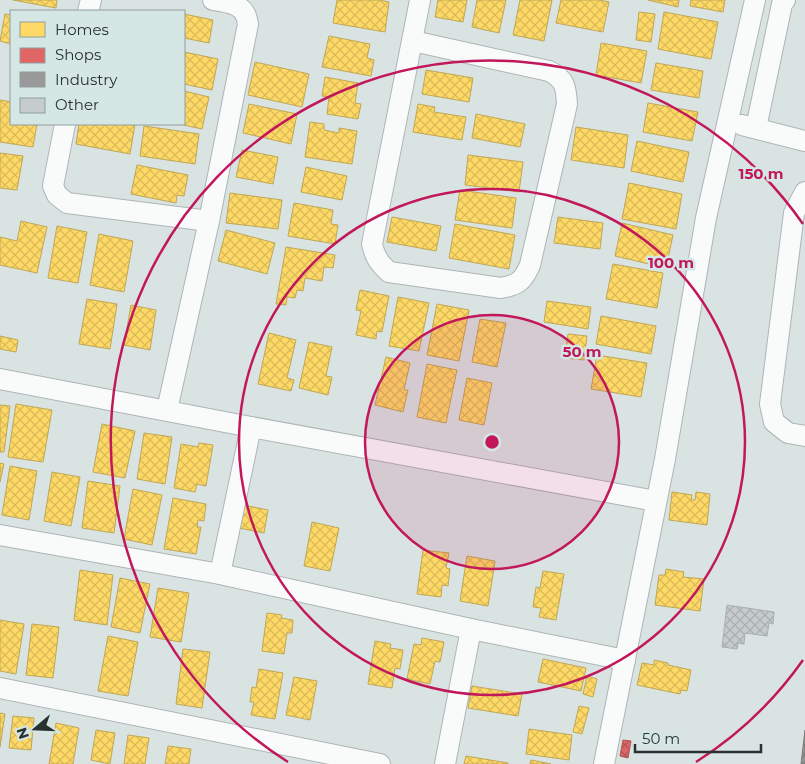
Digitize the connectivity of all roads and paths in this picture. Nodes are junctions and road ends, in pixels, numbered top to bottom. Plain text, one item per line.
1 (213, 0) edge
2 (420, 0) edge
3 (755, 0) edge
4 (785, 0) edge
5 (413, 41) junction
6 (728, 121) junction
7 (65, 125) edge
8 (756, 128) junction
9 (805, 141) edge
10 (805, 192) edge
11 (209, 221) junction
12 (0, 379) edge
13 (167, 410) junction
14 (251, 427) junction
15 (805, 436) edge
16 (656, 501) junction
17 (0, 536) edge
18 (220, 574) junction
19 (471, 629) junction
20 (625, 660) junction
21 (0, 688) edge
22 (380, 764) edge
23 (445, 764) edge
24 (604, 764) edge

1 - 11 street
2 - 5 street
3 - 6 street
4 - 8 street
5 - 5 street
6 - 8 street
6 - 16 street
7 - 11 street
8 - 9 street
10 - 15 street
11 - 13 street
12 - 13 street
13 - 14 street
14 - 16 street
14 - 18 street
16 - 20 street
17 - 18 street
18 - 19 street
19 - 20 street
19 - 23 street
20 - 24 street
21 - 22 street

